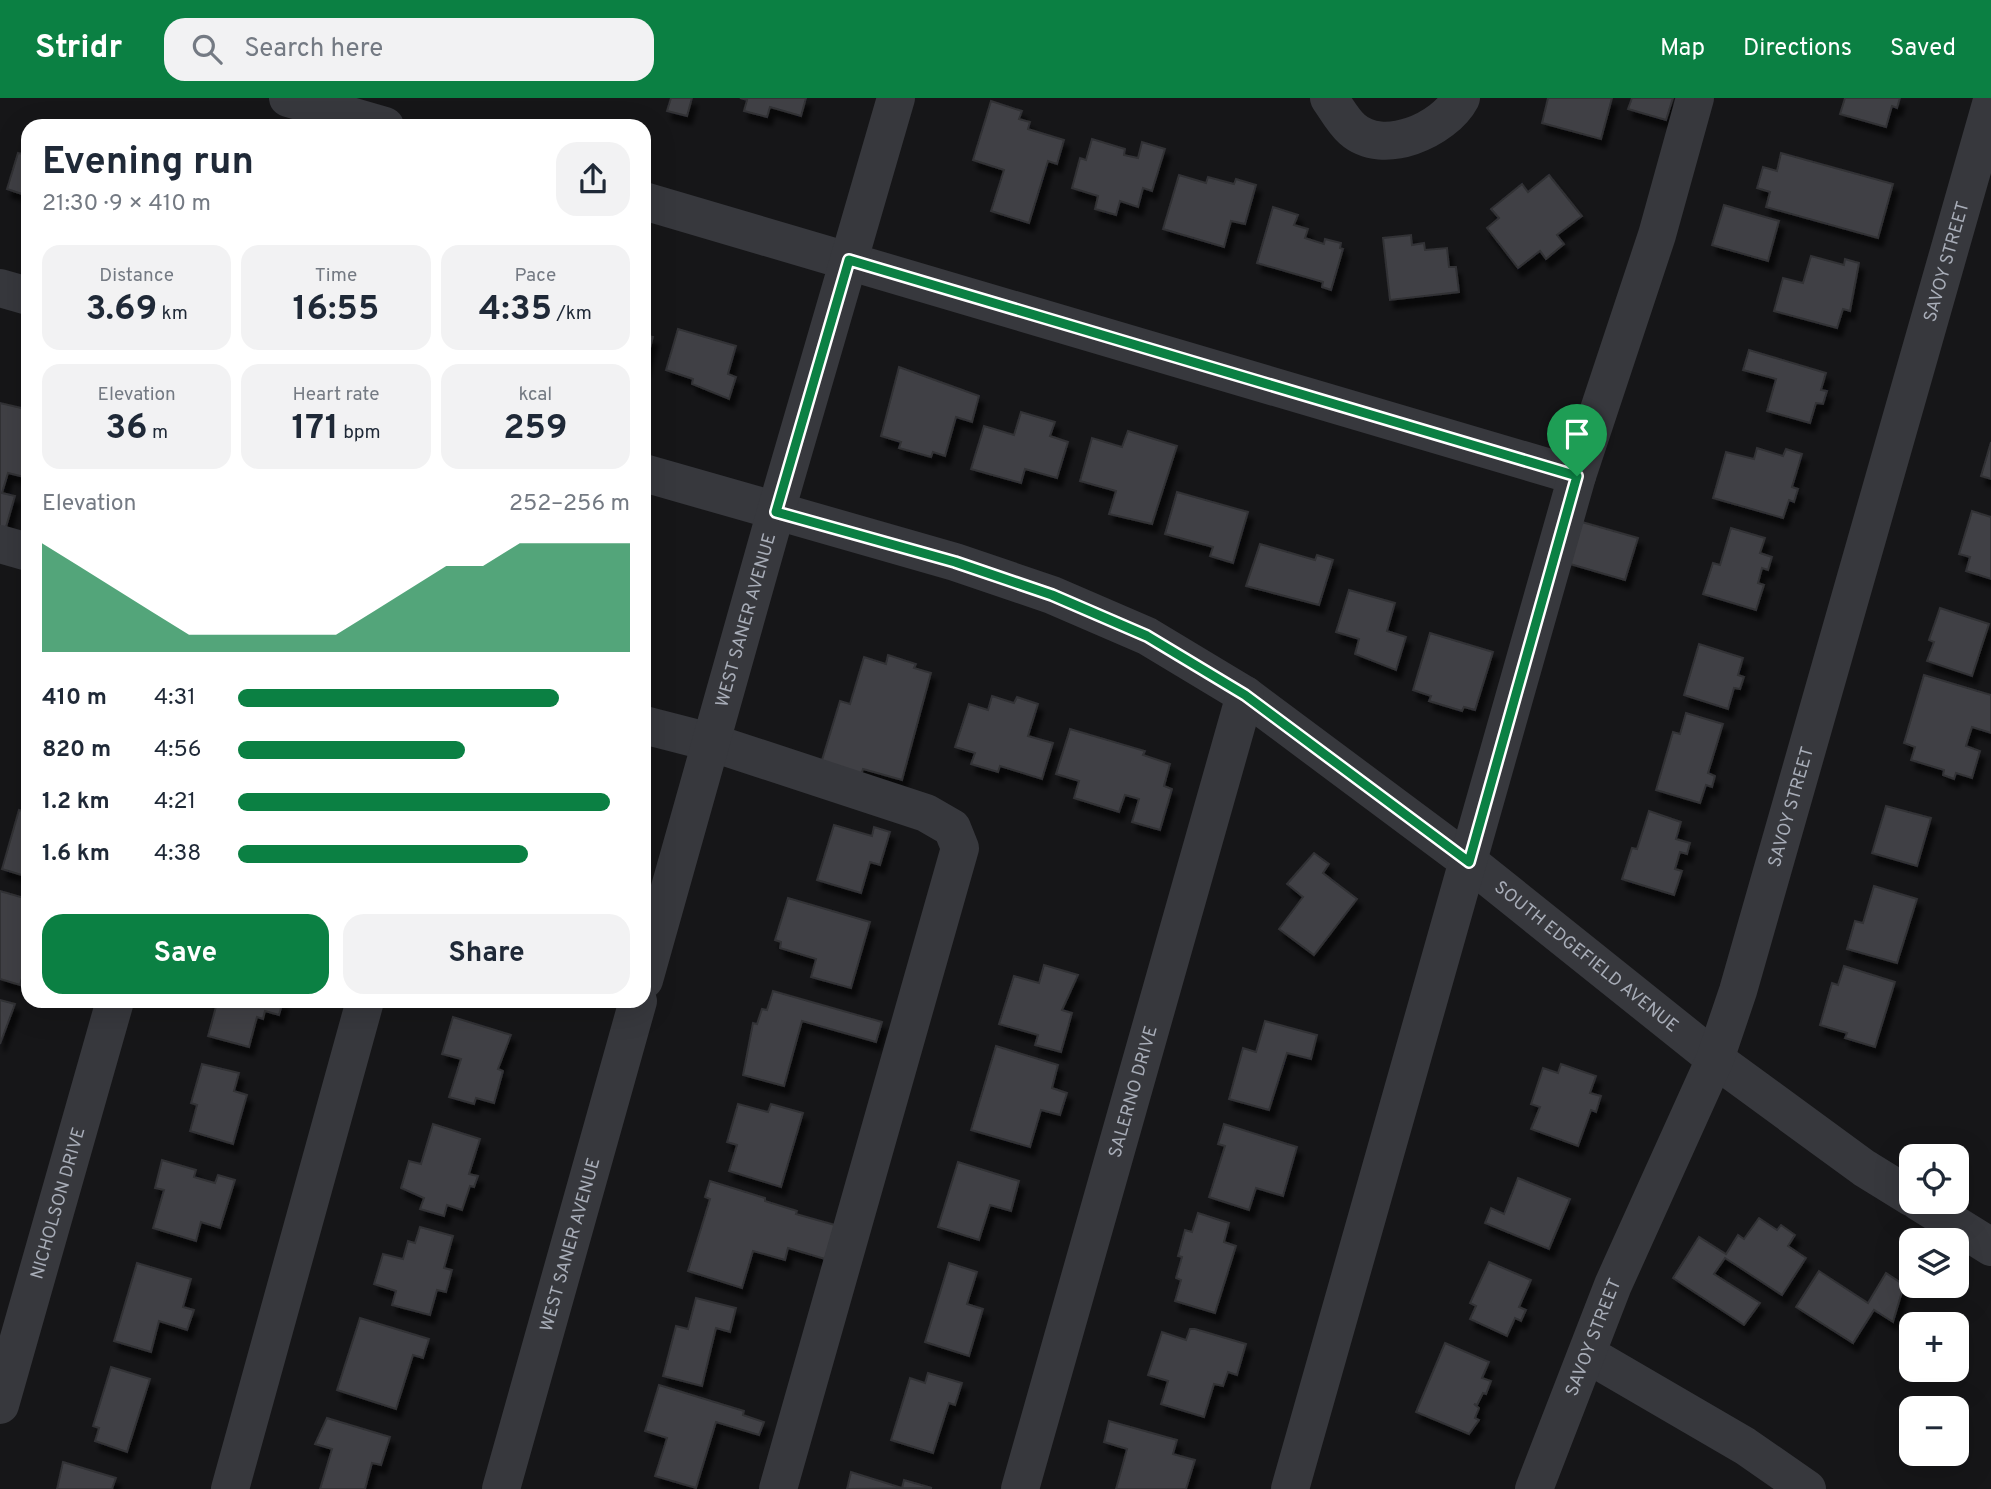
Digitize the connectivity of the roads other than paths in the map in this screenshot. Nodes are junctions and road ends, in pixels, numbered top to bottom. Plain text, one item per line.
1 (288, 98) edge
2 (896, 98) edge
3 (1329, 98) edge
4 (1461, 98) edge
5 (1695, 98) edge
6 (1991, 104) edge
7 (360, 119) edge
8 (651, 203) edge
9 (849, 260) junction
10 (0, 288) edge
11 (21, 294) edge
12 (651, 475) edge
13 (1577, 476) junction
14 (776, 512) junction
15 (0, 544) edge
16 (21, 550) edge
17 (1245, 695) junction
18 (651, 727) edge
19 (710, 742) junction
20 (1469, 862) junction
21 (651, 955) edge
22 (113, 1008) edge
23 (363, 1008) edge
24 (636, 1008) edge
25 (1715, 1059) junction
26 (1899, 1190) edge
27 (1938, 1214) edge
28 (1991, 1247) edge
29 (1587, 1354) junction
30 (0, 1405) edge
31 (230, 1489) edge
32 (500, 1489) edge
33 (778, 1489) edge
34 (1020, 1489) edge
35 (1290, 1489) edge
36 (1534, 1489) edge
37 (1807, 1489) edge

1 - 7 street
2 - 9 street, WEST SANER AVENUE
3 - 4 street
5 - 13 street
6 - 25 street, SAVOY STREET
8 - 9 street
9 - 13 street
9 - 14 street, WEST SANER AVENUE
10 - 11 street
12 - 14 street, SOUTH EDGEFIELD AVENUE
13 - 20 street
14 - 17 street, SOUTH EDGEFIELD AVENUE
14 - 19 street, WEST SANER AVENUE
15 - 16 street
17 - 20 street, SOUTH EDGEFIELD AVENUE
17 - 34 street, SALERNO DRIVE
18 - 19 street
19 - 21 street, WEST SANER AVENUE
19 - 33 street
20 - 25 street, SOUTH EDGEFIELD AVENUE
20 - 35 street
22 - 30 street, NICHOLSON DRIVE
23 - 31 street
24 - 32 street, WEST SANER AVENUE
25 - 26 street, SOUTH EDGEFIELD AVENUE
25 - 29 street, SAVOY STREET
27 - 28 street
29 - 36 street, SAVOY STREET
29 - 37 street

